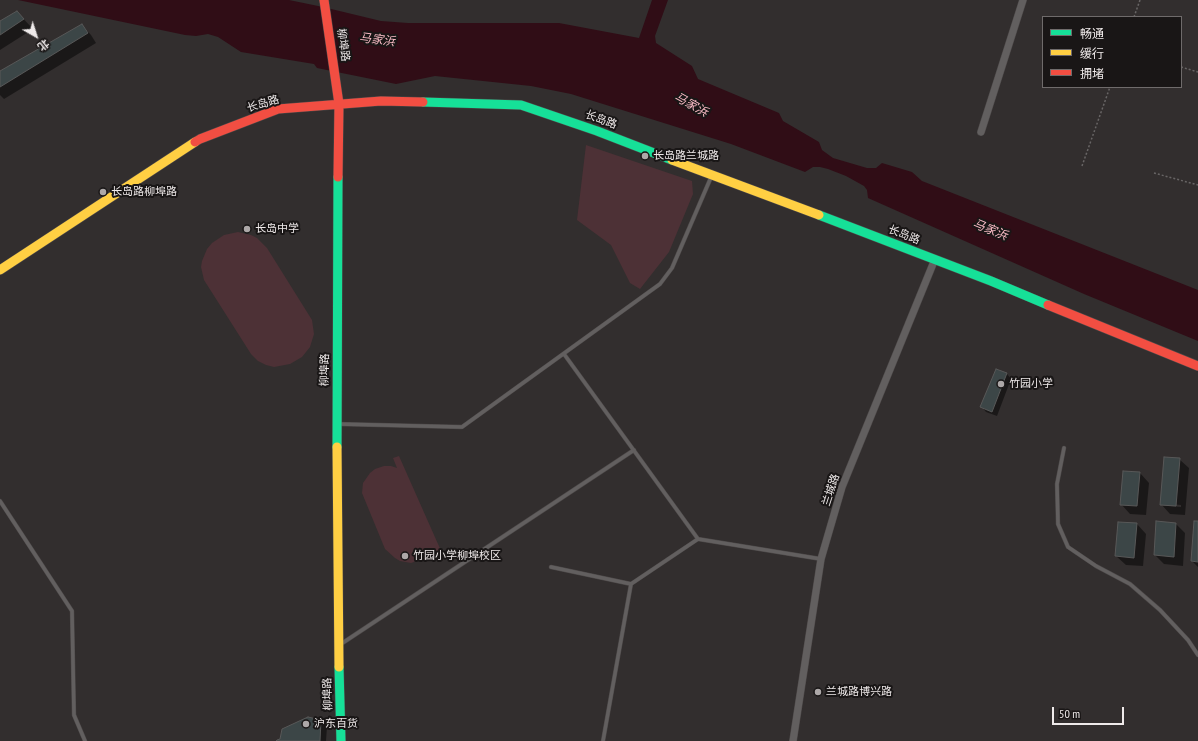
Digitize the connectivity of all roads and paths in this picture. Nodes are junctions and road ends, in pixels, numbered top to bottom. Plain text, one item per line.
1 (324, 0) edge
2 (1023, 0) edge
3 (1140, 0) edge
4 (1134, 16) edge
5 (1182, 67) edge
6 (1198, 72) edge
7 (1110, 88) edge
8 (339, 104) junction
9 (981, 132) dead end
10 (1082, 166) dead end
11 (1154, 173) dead end
12 (712, 174) junction
13 (1198, 185) edge
14 (935, 259) junction
15 (0, 270) edge
16 (564, 354) junction
17 (1198, 366) edge
18 (338, 424) junction
19 (1064, 448) dead end
20 (634, 450) junction
21 (0, 502) edge
22 (698, 539) junction
23 (821, 559) junction
24 (552, 567) dead end
25 (631, 584) junction
26 (339, 646) junction
27 (1198, 655) edge
28 (85, 741) edge
29 (341, 741) edge
30 (603, 741) edge
31 (793, 741) edge

1 - 8 street, 柳埠路
2 - 9 street
3 - 4 path
5 - 6 path
7 - 10 path
8 - 12 street, 长岛路
8 - 15 street, 长岛路
8 - 18 street, 柳埠路
11 - 13 path
12 - 14 street, 长岛路
12 - 16 lane
14 - 17 street, 长岛路
14 - 23 street, 兰城路
16 - 18 lane
16 - 20 lane
18 - 26 street, 柳埠路
19 - 27 lane
20 - 22 lane
20 - 26 lane
21 - 28 lane
22 - 23 lane
22 - 25 lane
23 - 31 street, 兰城路
24 - 25 lane
25 - 30 lane
26 - 29 street, 柳埠路

